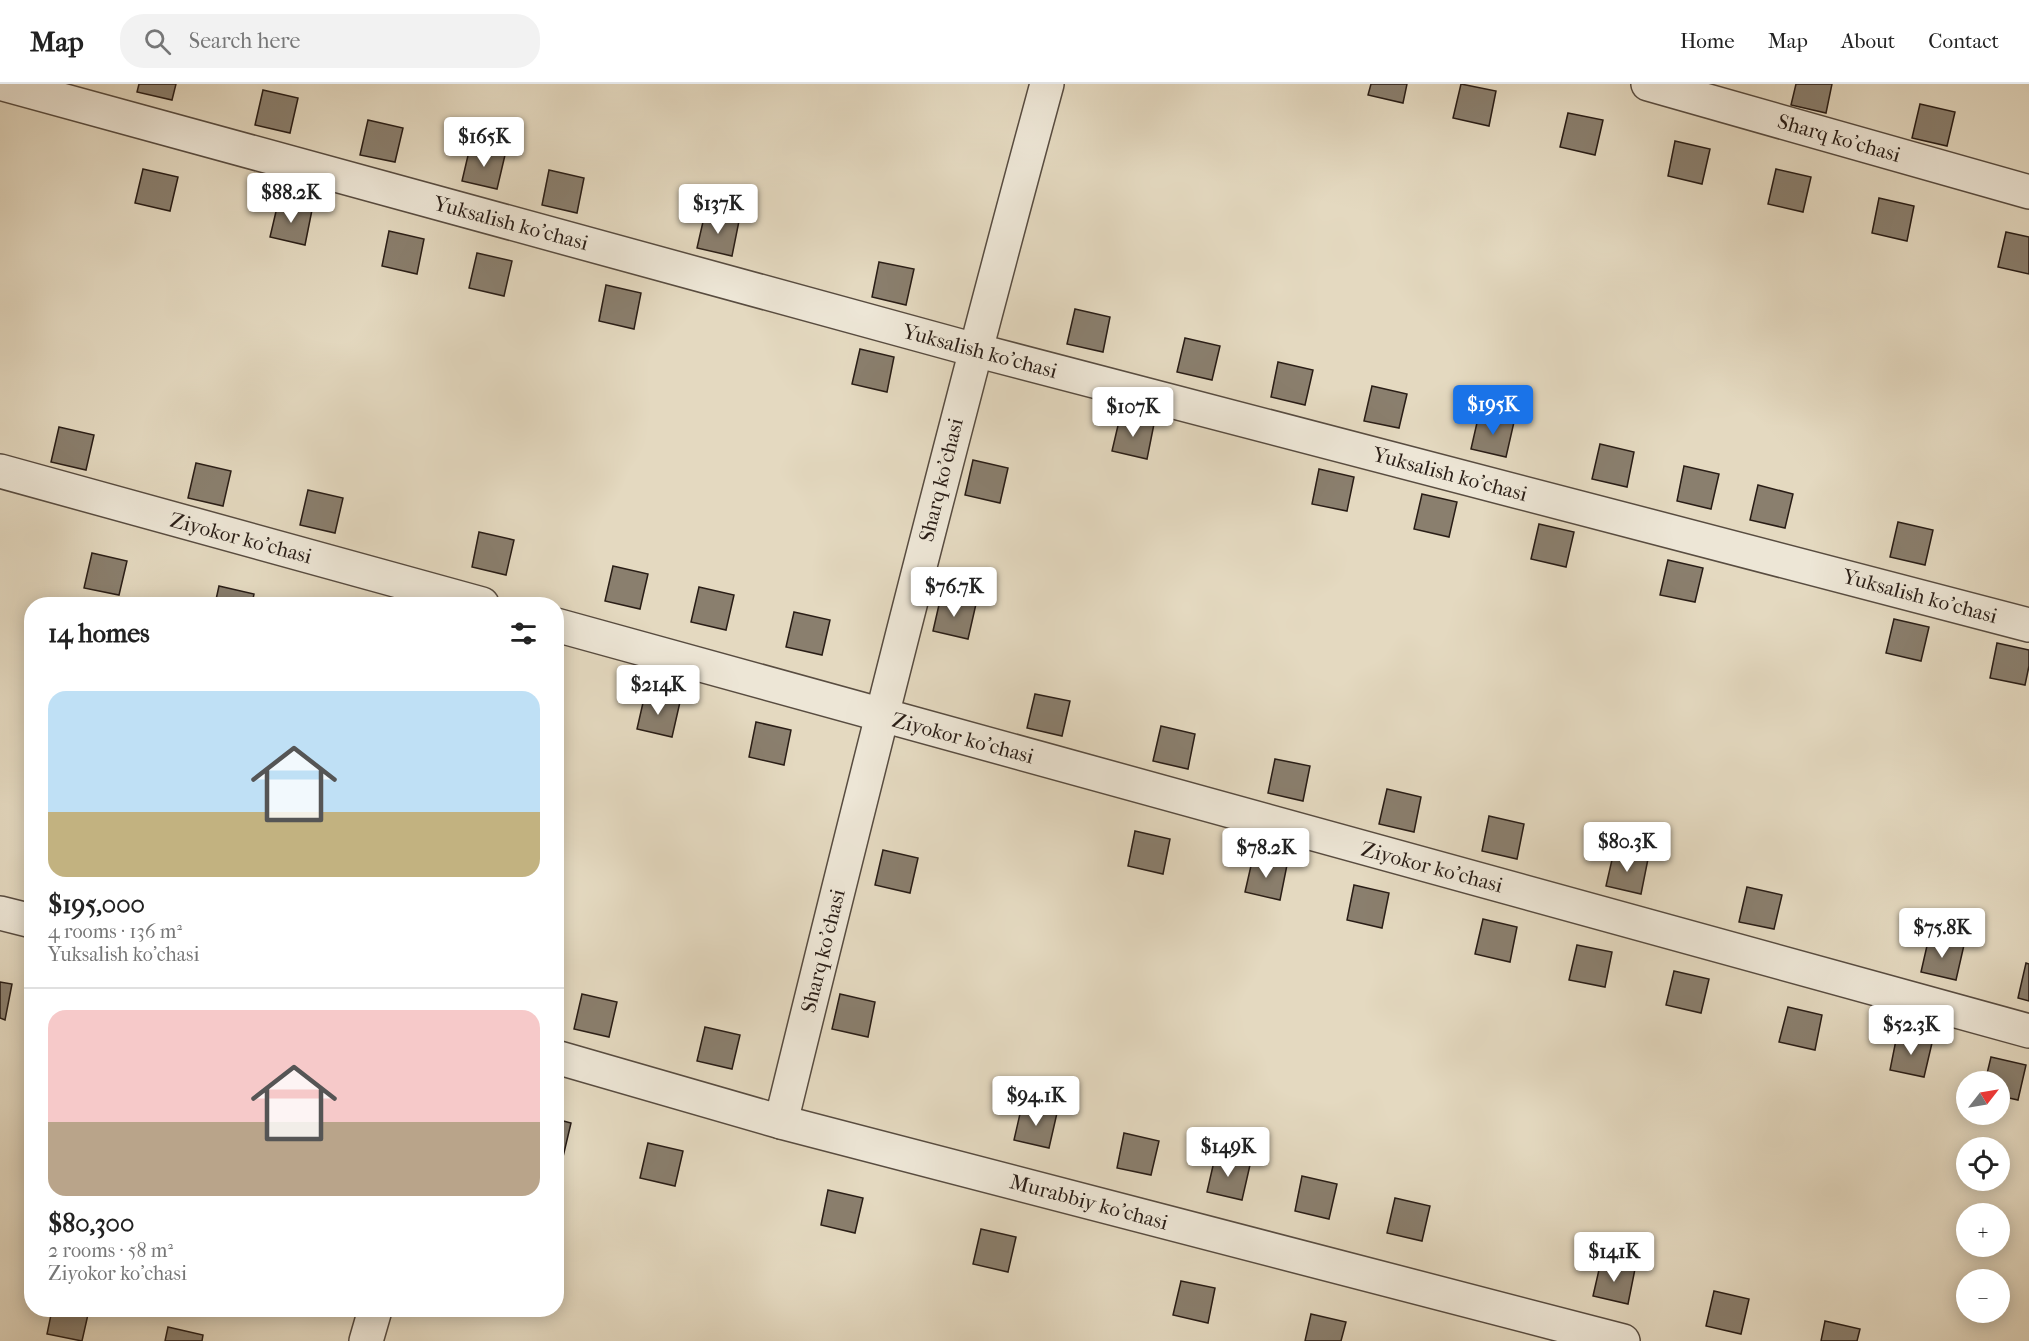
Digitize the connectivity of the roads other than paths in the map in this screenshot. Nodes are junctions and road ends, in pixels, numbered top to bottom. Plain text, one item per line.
1 (3, 84) edge
2 (1047, 84) edge
3 (1648, 84) edge
4 (2029, 192) edge
5 (975, 350) junction
6 (0, 471) edge
7 (457, 597) edge
8 (2029, 624) edge
9 (564, 627) edge
10 (881, 715) junction
11 (0, 913) edge
12 (24, 919) edge
13 (2029, 1031) edge
14 (564, 1059) edge
15 (781, 1122) junction
16 (373, 1317) edge
17 (1572, 1334) edge
18 (366, 1341) edge
19 (1623, 1341) edge

1 - 5 street, Yuksalish ko'chasi
2 - 5 street, Sharq ko'chasi
3 - 4 street, Sharq ko'chasi
5 - 8 street, Yuksalish ko'chasi
5 - 10 street, Sharq ko'chasi
6 - 7 street, Ziyokor ko'chasi
9 - 10 street, Ziyokor ko'chasi
10 - 13 street, Ziyokor ko'chasi
10 - 15 street, Sharq ko'chasi
11 - 12 street
14 - 15 street, Murabbiy ko'chasi
15 - 17 street, Murabbiy ko'chasi
16 - 18 street
17 - 19 street, Murabbiy ko'chasi

